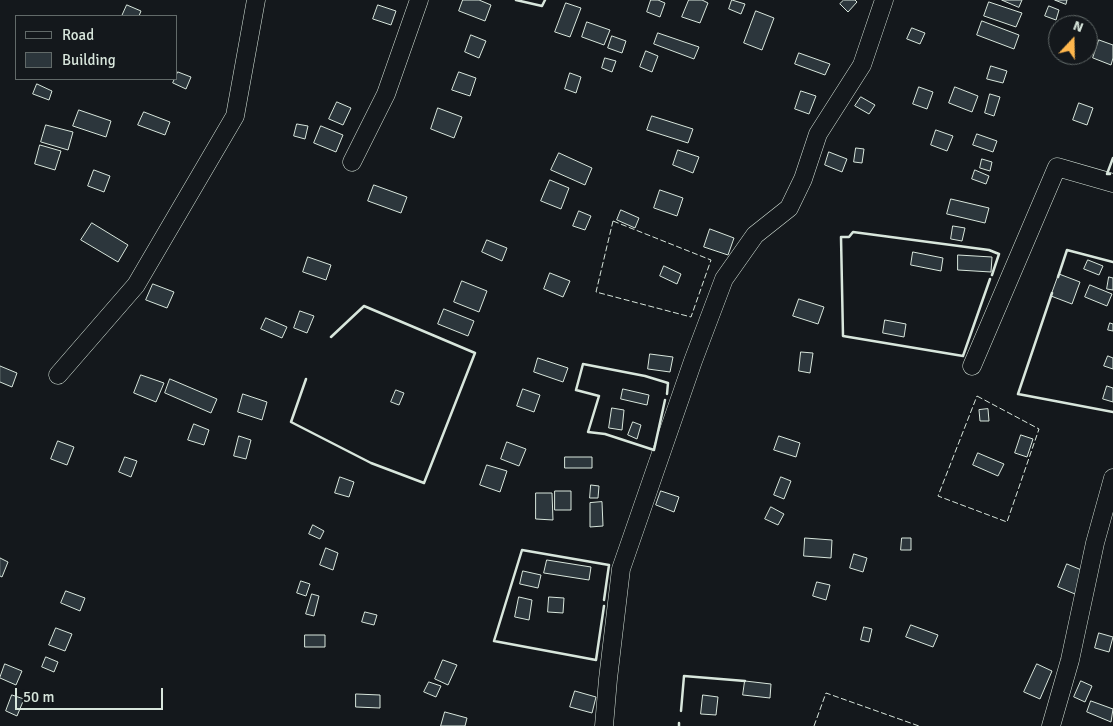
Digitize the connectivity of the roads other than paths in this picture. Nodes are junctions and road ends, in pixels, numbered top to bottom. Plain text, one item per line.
1 (256, 0) edge
2 (420, 0) edge
3 (884, 0) edge
4 (352, 162) dead end
5 (1113, 183) edge
6 (972, 366) dead end
7 (58, 375) dead end
8 (1113, 478) edge
9 (604, 726) edge
10 (1051, 726) edge

1 - 7 street
2 - 4 street
3 - 9 street
5 - 6 street
8 - 10 street

